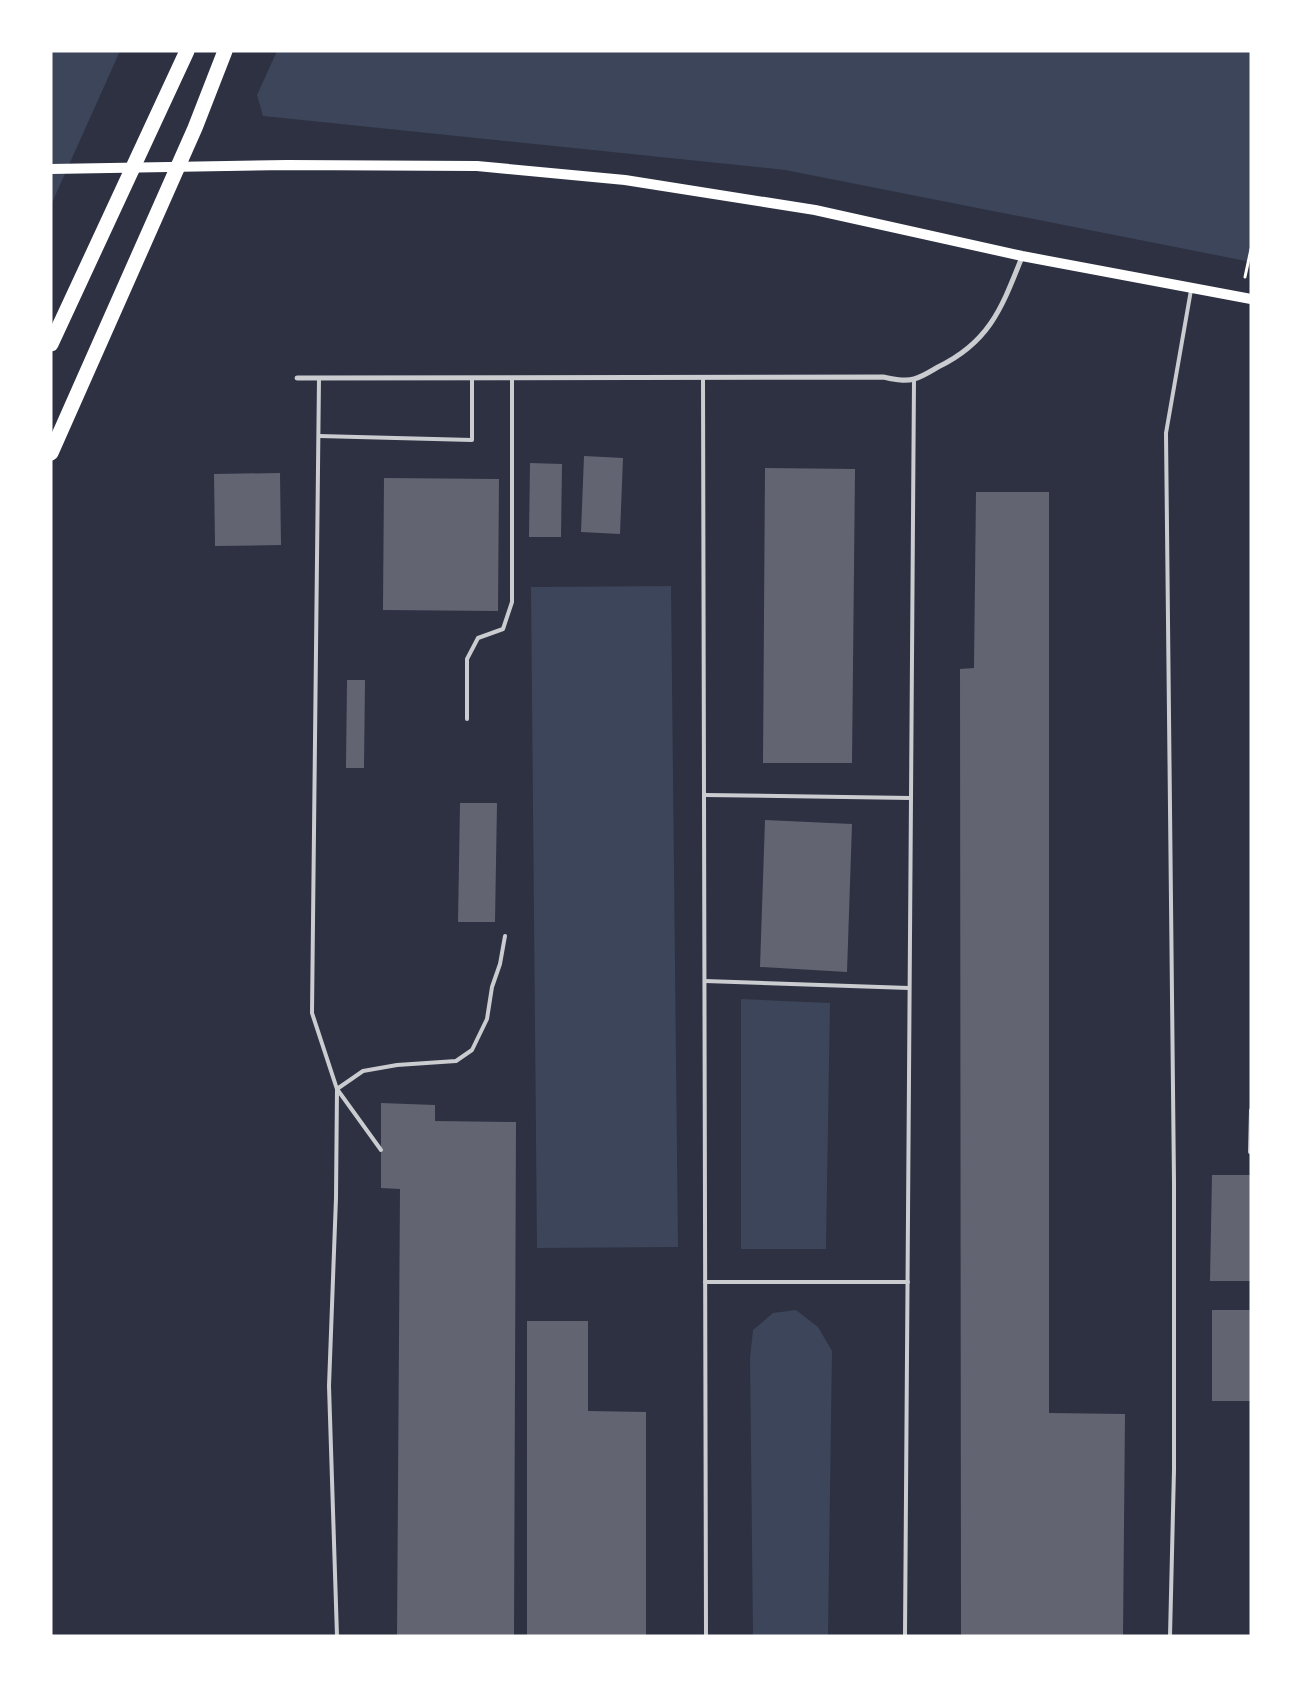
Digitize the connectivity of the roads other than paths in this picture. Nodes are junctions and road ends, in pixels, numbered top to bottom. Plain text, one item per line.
1 (186, 51) edge
2 (225, 51) edge
3 (51, 169) edge
4 (1022, 256) junction
5 (1192, 288) junction
6 (1251, 299) edge
7 (51, 344) edge
8 (297, 378) dead end
9 (320, 378) junction
10 (472, 378) junction
11 (512, 378) junction
12 (704, 378) junction
13 (914, 379) junction
14 (319, 436) junction
15 (51, 453) edge
16 (467, 719) dead end
17 (704, 796) junction
18 (911, 798) junction
19 (505, 936) dead end
20 (705, 981) junction
21 (910, 988) junction
22 (337, 1089) junction
23 (1251, 1110) edge
24 (381, 1150) dead end
25 (1250, 1152) edge
26 (705, 1282) junction
27 (908, 1282) junction
28 (337, 1636) edge
29 (706, 1636) edge
30 (905, 1636) edge
31 (1170, 1636) edge

1 - 7 highway
2 - 15 highway
3 - 4 main road
4 - 5 main road
4 - 13 street
5 - 6 main road
5 - 31 lane
8 - 9 street
9 - 10 street
9 - 14 lane
10 - 11 street
10 - 14 lane
11 - 12 street
11 - 16 lane
12 - 13 street
12 - 17 lane
13 - 18 lane
14 - 22 lane
17 - 18 lane
17 - 20 lane
18 - 21 lane
19 - 22 lane
20 - 21 lane
20 - 26 lane
21 - 27 lane
22 - 24 lane
22 - 28 lane
23 - 25 lane
26 - 27 lane
26 - 29 lane
27 - 30 lane

